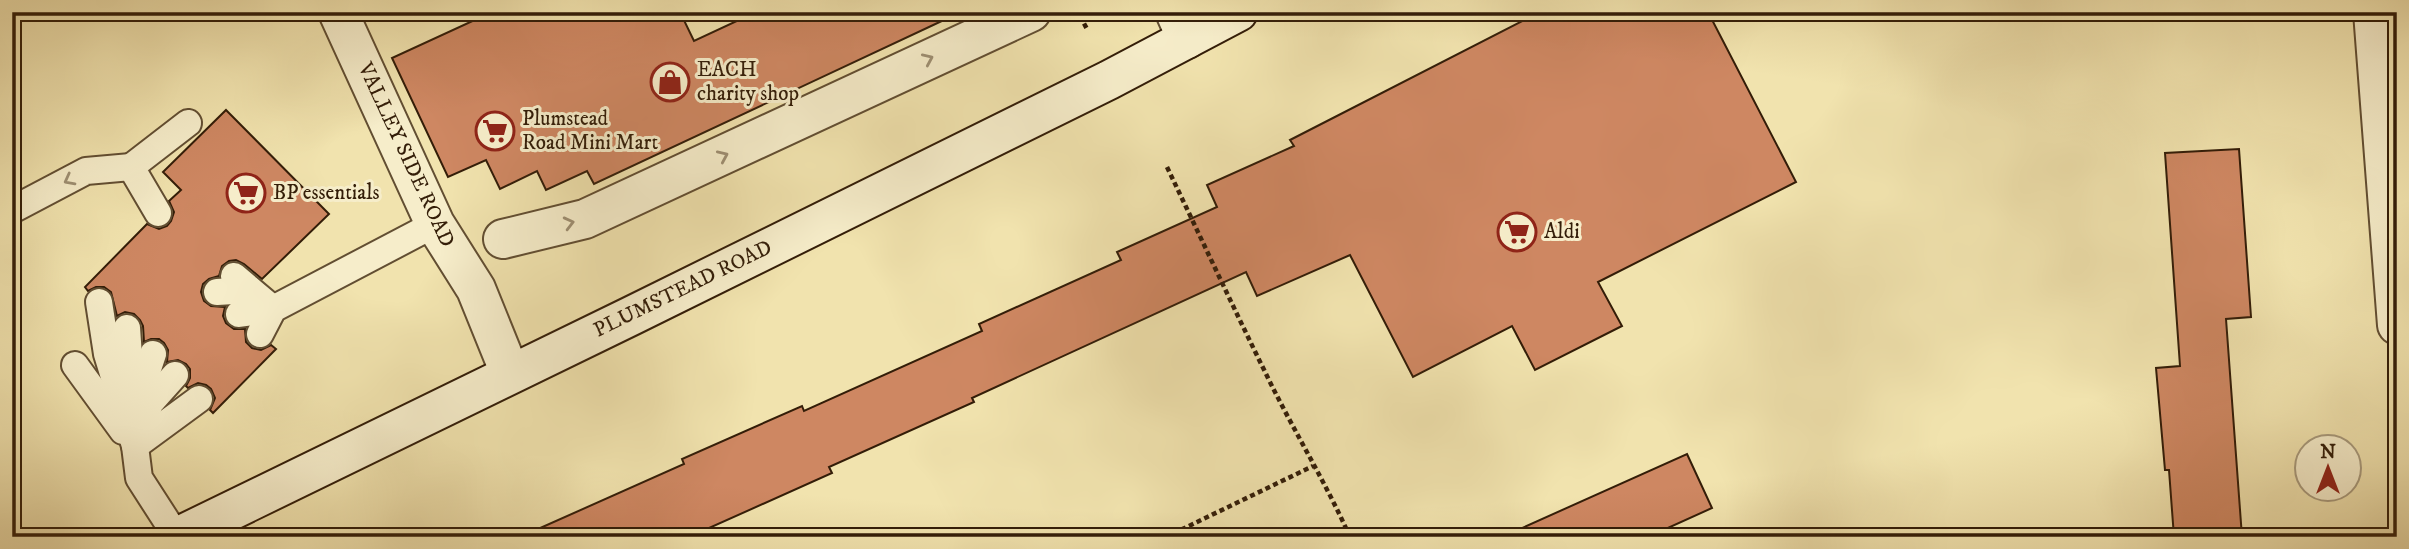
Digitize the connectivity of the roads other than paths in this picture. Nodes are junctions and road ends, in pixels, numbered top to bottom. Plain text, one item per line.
1 (338, 12) edge
2 (1031, 12) edge
3 (1238, 12) edge
4 (2373, 12) edge
5 (1181, 26) edge
6 (188, 123) dead end
7 (131, 167) junction
8 (12, 210) edge
9 (158, 213) dead end
10 (435, 224) junction
11 (503, 239) dead end
12 (235, 293) dead end
13 (99, 302) dead end
14 (273, 309) junction
15 (2397, 325) edge
16 (127, 328) dead end
17 (260, 334) dead end
18 (153, 354) dead end
19 (75, 365) dead end
20 (510, 373) junction
21 (175, 375) dead end
22 (200, 399) dead end
23 (135, 446) junction
24 (177, 537) edge

1 - 10 street, VALLEY SIDE ROAD
11 -> 2 street
3 - 5 street, PLUMSTEAD ROAD
4 - 15 street
5 - 20 street, PLUMSTEAD ROAD
6 - 7 lane
7 -> 8 lane
7 - 9 lane
10 - 14 lane
10 - 20 street, VALLEY SIDE ROAD
12 - 14 lane
13 - 23 lane
14 - 17 lane
16 - 23 lane
18 - 23 lane
19 - 23 lane
20 - 24 street, PLUMSTEAD ROAD
21 - 23 lane
22 - 23 lane
23 - 24 lane

